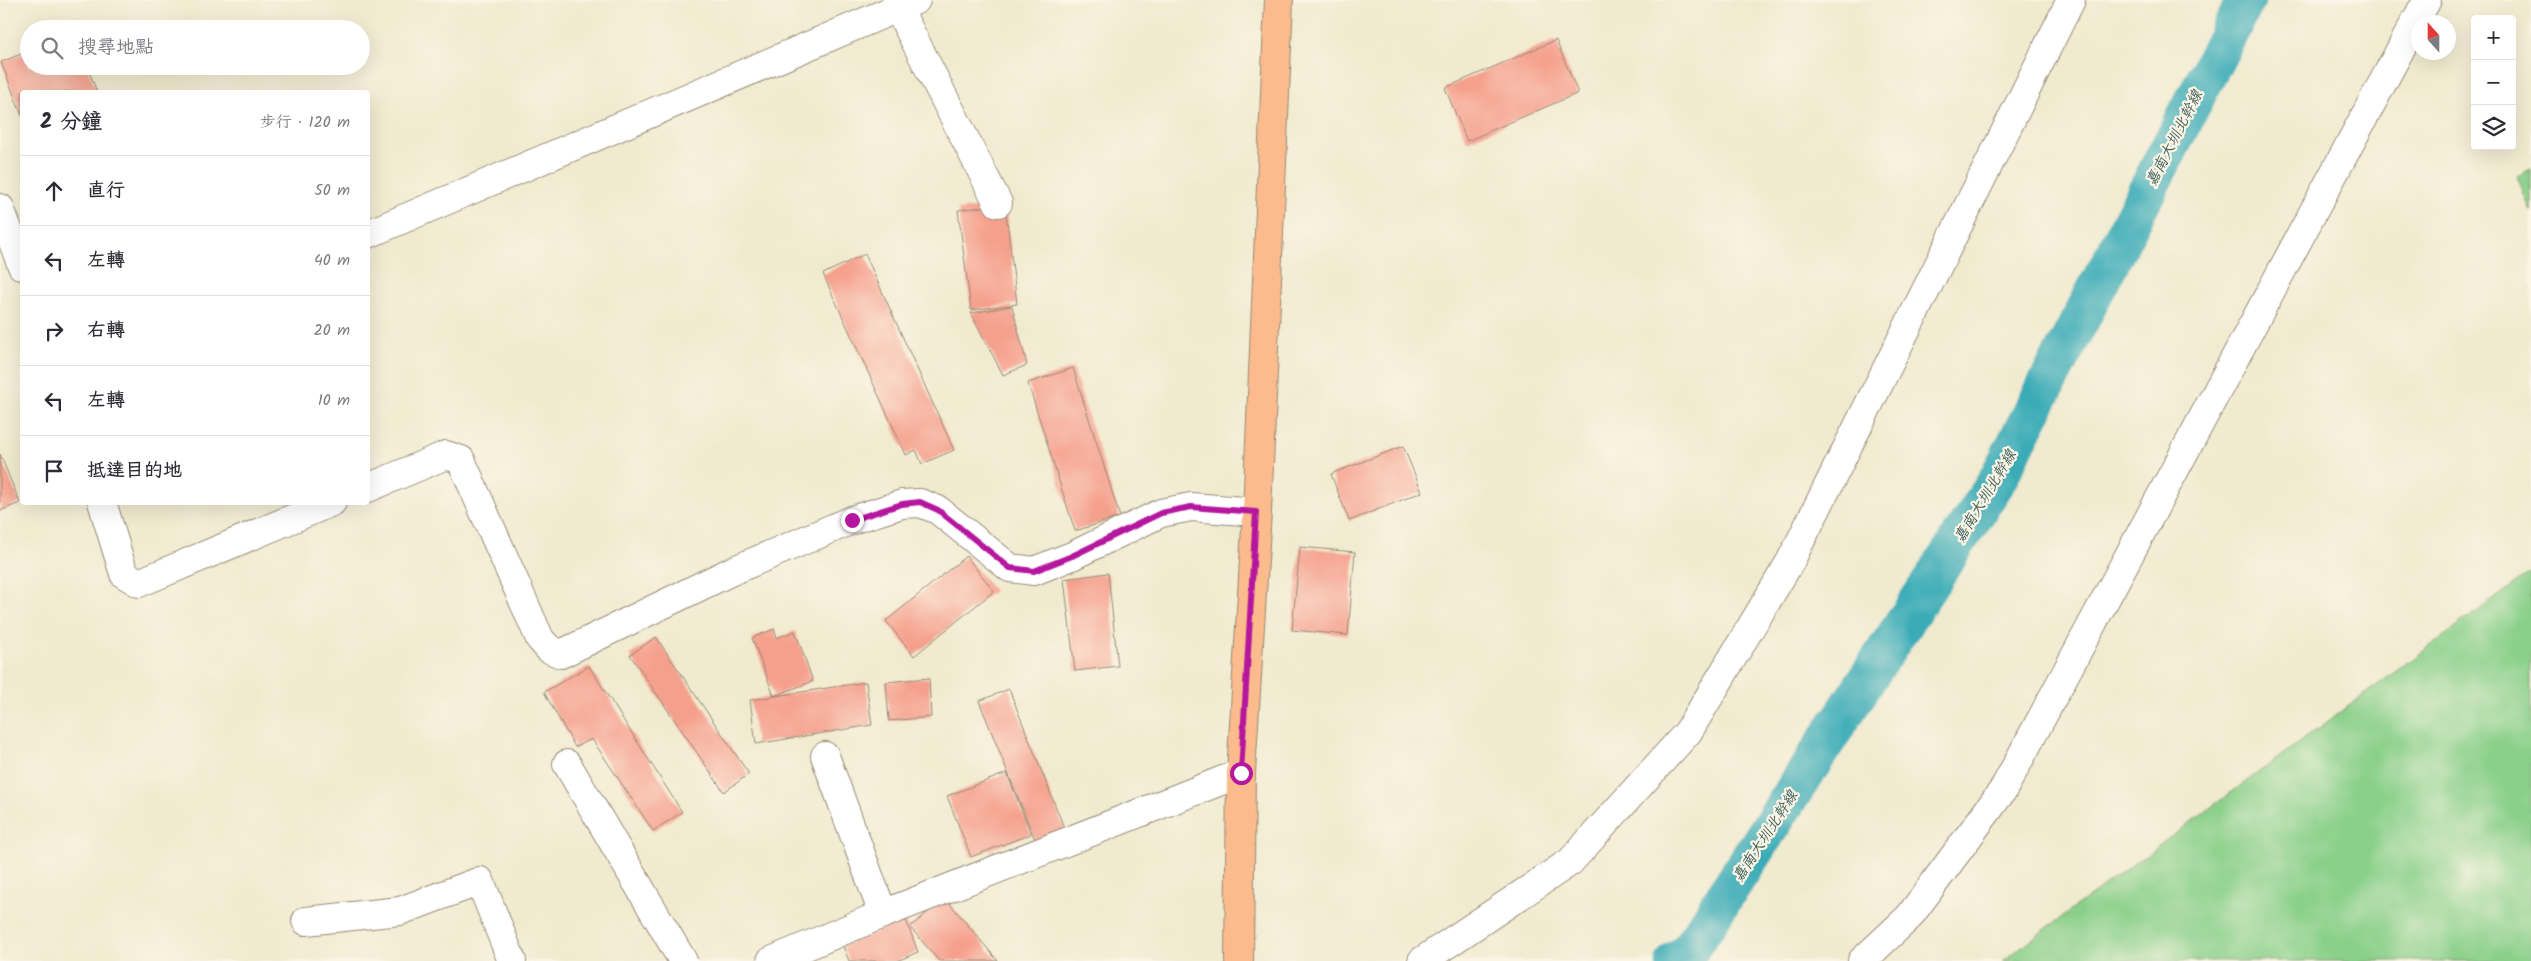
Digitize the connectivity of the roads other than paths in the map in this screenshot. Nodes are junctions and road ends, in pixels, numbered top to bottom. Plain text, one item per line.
1 (1279, 0) edge
2 (2071, 0) edge
3 (2427, 0) edge
4 (907, 4) edge
5 (998, 203) dead end
6 (0, 208) edge
7 (370, 233) edge
8 (20, 261) edge
9 (370, 487) edge
10 (103, 505) edge
11 (325, 505) edge
12 (1256, 512) junction
13 (824, 756) dead end
14 (567, 764) dead end
15 (1241, 773) junction
16 (883, 914) junction
17 (306, 920) dead end
18 (512, 961) edge
19 (683, 961) edge
20 (771, 961) edge
21 (1239, 961) edge
22 (1422, 961) edge
23 (1862, 961) edge

1 - 12 main road
2 - 22 lane
3 - 23 lane
4 - 5 lane
4 - 7 lane
6 - 8 lane
9 - 12 lane
10 - 11 lane
12 - 15 main road
13 - 16 lane
14 - 19 lane
15 - 16 lane
15 - 21 main road
16 - 20 lane
17 - 18 lane

